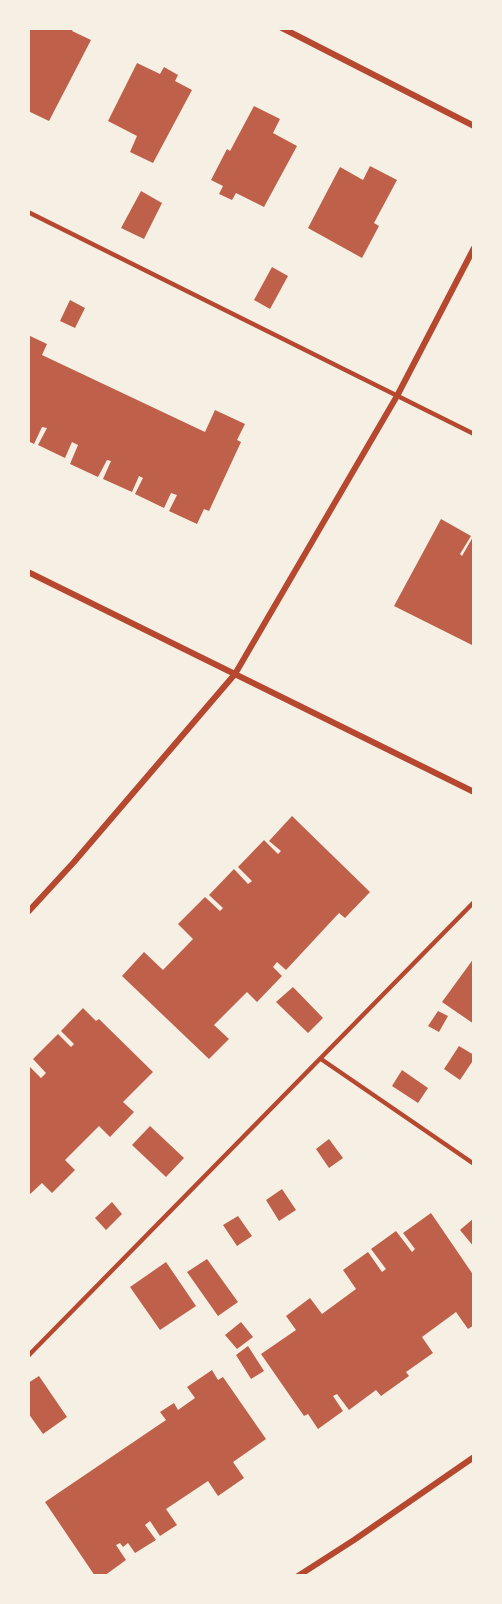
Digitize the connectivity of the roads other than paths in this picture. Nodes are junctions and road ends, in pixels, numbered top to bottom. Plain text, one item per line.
1 (282, 28) edge
2 (474, 126) edge
3 (28, 212) edge
4 (474, 248) edge
5 (397, 396) junction
6 (474, 434) edge
7 (28, 572) edge
8 (235, 675) junction
9 (474, 792) edge
10 (474, 902) edge
11 (28, 912) edge
12 (321, 1059) junction
13 (474, 1164) edge
14 (28, 1356) edge
15 (474, 1456) edge
16 (298, 1575) edge

1 - 2 street
3 - 5 lane
4 - 5 street
5 - 6 lane
5 - 8 street
7 - 8 street
8 - 9 street
8 - 11 street
10 - 12 lane
12 - 13 lane
12 - 14 lane
15 - 16 street

